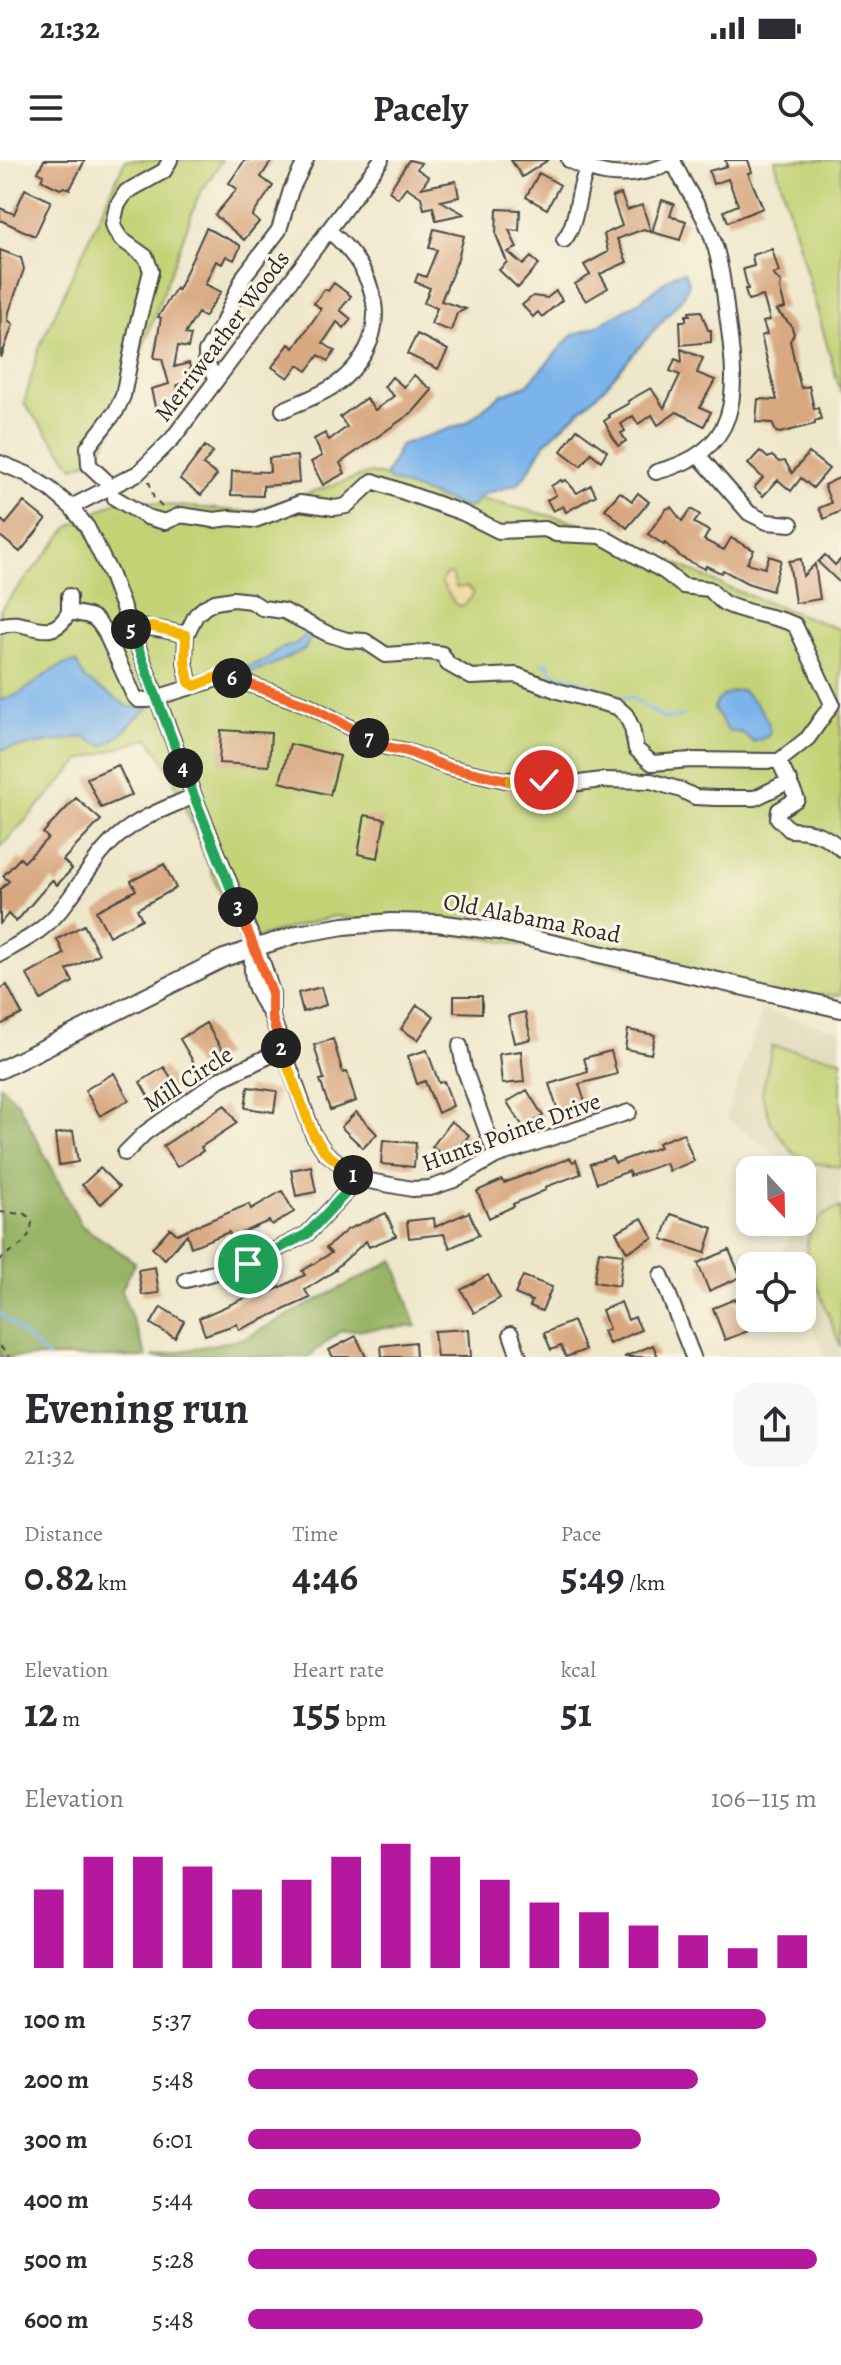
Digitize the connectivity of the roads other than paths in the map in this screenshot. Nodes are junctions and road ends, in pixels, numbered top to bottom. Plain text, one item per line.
1 (170, 160) edge
2 (306, 160) edge
3 (381, 160) edge
4 (569, 160) edge
5 (674, 161) edge
6 (587, 169) junction
7 (329, 231) junction
8 (564, 240) dead end
9 (218, 378) junction
10 (283, 410) dead end
11 (699, 456) junction
12 (0, 463) edge
13 (656, 472) dead end
14 (104, 479) dead end
15 (115, 498) dead end
16 (71, 507) junction
17 (791, 524) dead end
18 (69, 596) dead end
19 (69, 612) junction
20 (0, 626) edge
21 (131, 629) junction
22 (106, 634) junction
23 (186, 635) junction
24 (195, 686) junction
25 (165, 695) dead end
26 (149, 700) dead end
27 (836, 706) edge
28 (779, 761) junction
29 (790, 781) junction
30 (194, 796) junction
31 (841, 849) edge
32 (253, 947) junction
33 (0, 954) edge
34 (841, 1009) edge
35 (460, 1046) dead end
36 (282, 1050) junction
37 (0, 1070) edge
38 (629, 1112) dead end
39 (125, 1153) dead end
40 (496, 1156) junction
41 (359, 1179) junction
42 (661, 1275) dead end
43 (186, 1280) dead end
44 (511, 1334) dead end
45 (519, 1357) edge
46 (693, 1357) edge

1 - 14 street
2 - 9 street
3 - 7 street, Merriweather Woods
4 - 6 street
5 - 6 street
5 - 11 street
6 - 8 street
7 - 9 street, Merriweather Woods
7 - 10 street
9 - 16 street, Merriweather Woods
11 - 13 street
11 - 17 street
12 - 16 street, Hunts Pointe Drive
15 - 27 street
16 - 21 street, Hunts Pointe Drive
18 - 19 street
19 - 20 street
19 - 22 street
21 - 22 street
21 - 23 street
21 - 30 street, Hunts Pointe Drive
22 - 26 street
23 - 24 street
23 - 28 street
24 - 25 street
24 - 29 street
27 - 28 street
28 - 29 street
29 - 31 street
30 - 32 street, Hunts Pointe Drive
30 - 33 street
32 - 34 main road, Old Alabama Road
32 - 36 street, Hunts Pointe Drive
32 - 37 main road, Old Alabama Road
35 - 40 street
36 - 39 street, Mill Circle
36 - 41 street, Hunts Pointe Drive
38 - 40 street, Hunts Pointe Drive
40 - 41 street, Hunts Pointe Drive
41 - 43 street
42 - 46 street
44 - 45 street

